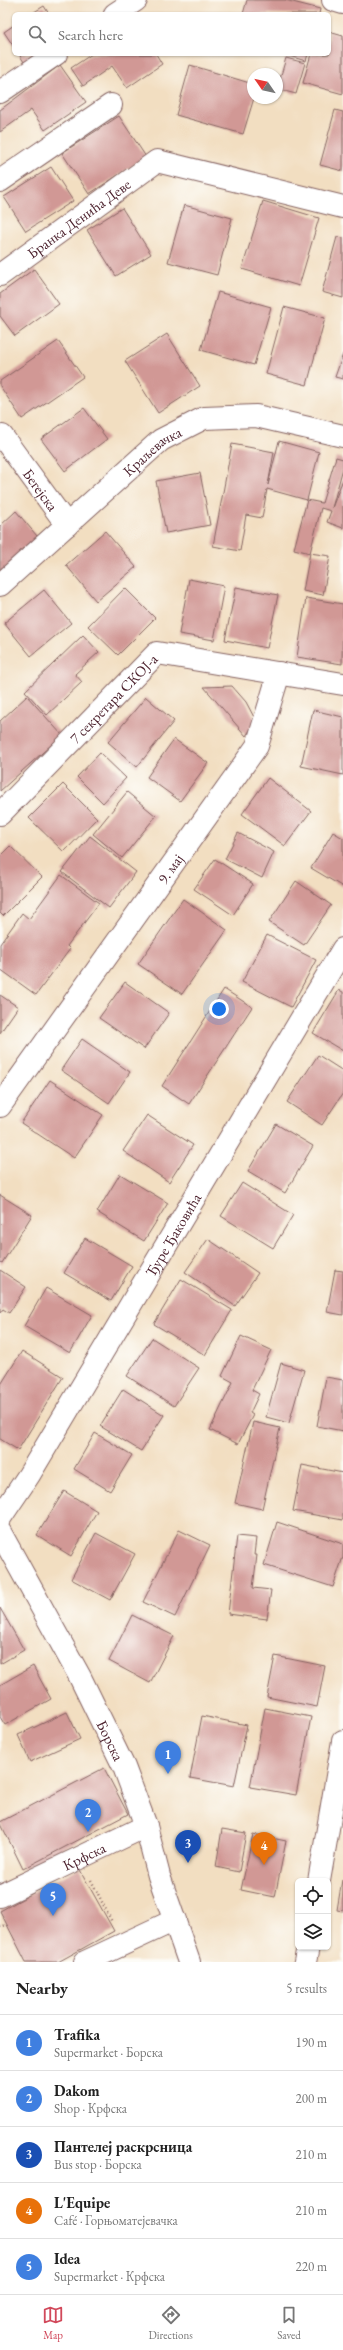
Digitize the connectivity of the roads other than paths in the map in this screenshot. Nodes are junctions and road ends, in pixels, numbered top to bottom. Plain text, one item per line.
1 (136, 0) edge
2 (333, 0) edge
3 (343, 3) edge
4 (118, 12) edge
5 (53, 56) edge
6 (0, 92) edge
7 (111, 105) dead end
8 (0, 181) edge
9 (343, 207) edge
10 (0, 275) edge
11 (343, 436) edge
12 (0, 438) edge
13 (67, 525) junction
14 (0, 585) edge
15 (279, 673) junction
16 (343, 684) edge
17 (0, 814) edge
18 (343, 949) edge
19 (0, 1106) edge
20 (0, 1518) edge
21 (0, 1532) edge
22 (343, 1742) edge
23 (146, 1826) junction
24 (335, 1836) edge
25 (320, 1878) edge
26 (0, 1896) edge
27 (175, 1920) junction
28 (307, 1950) edge
29 (85, 1962) edge
30 (189, 1962) edge
31 (305, 1962) edge

1 - 4 street
2 - 3 street
5 - 6 street
7 - 8 street
9 - 10 street, Бранка Денића Деве
11 - 13 street, Краљевачка
12 - 13 street, Бегејска
13 - 14 street, Краљевачка
15 - 16 street
15 - 17 street, 7 секретара СКОЈ-а
15 - 19 street, 9. мај
18 - 20 street, Ђуре Ђаковића
21 - 23 street, Борска
22 - 24 street
23 - 26 street, Крфска
23 - 27 street, Борска
24 - 25 street
27 - 29 street
27 - 30 street, Борска
28 - 31 street

